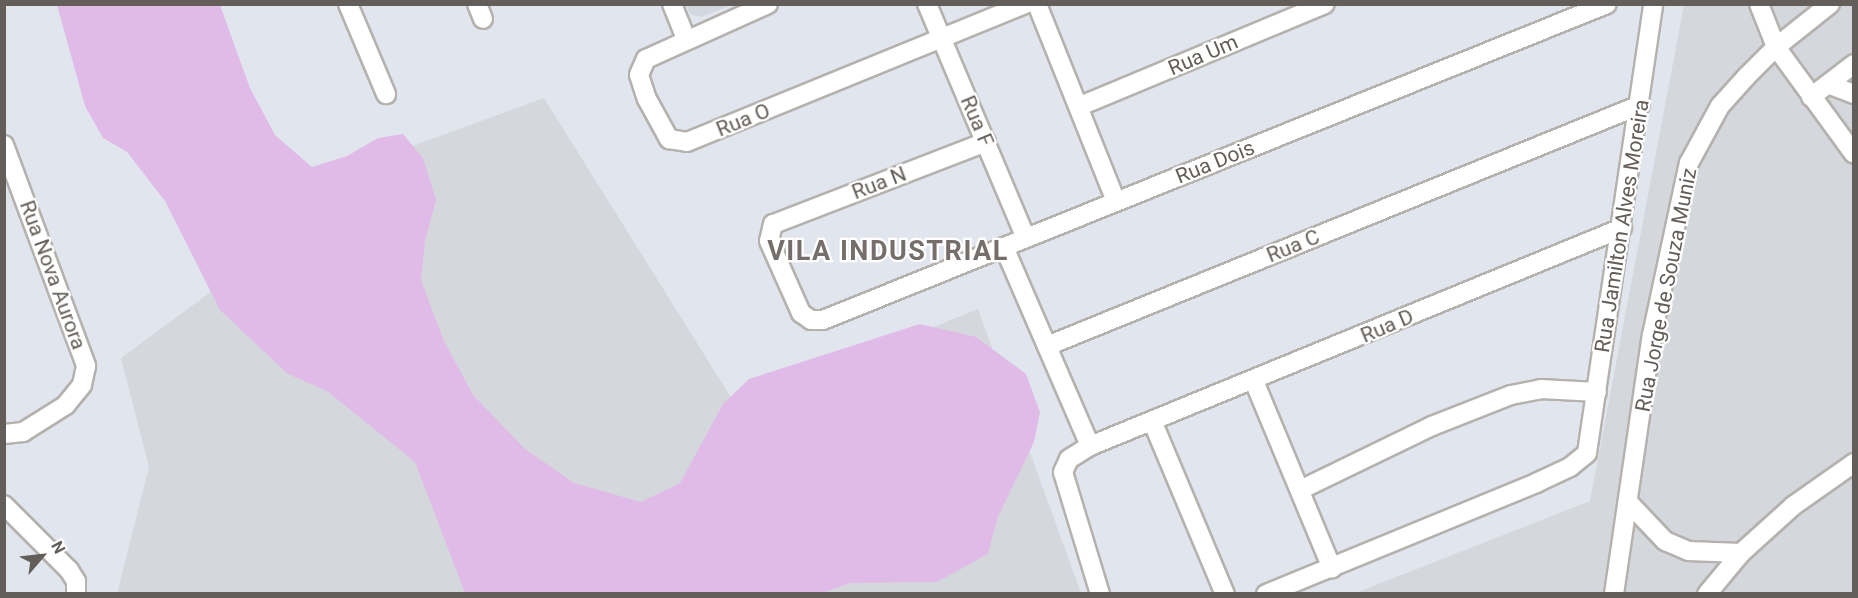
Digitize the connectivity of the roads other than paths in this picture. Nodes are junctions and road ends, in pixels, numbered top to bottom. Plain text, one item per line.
1 (348, 4) edge
2 (672, 4) edge
3 (768, 4) edge
4 (927, 4) edge
5 (1026, 4) edge
6 (1037, 4) edge
7 (1325, 4) edge
8 (1607, 4) edge
9 (1653, 4) edge
10 (1759, 4) edge
11 (1830, 4) edge
12 (686, 38) junction
13 (942, 39) junction
14 (1776, 46) junction
15 (1854, 64) edge
16 (1828, 84) junction
17 (386, 94) dead end
18 (1854, 94) edge
19 (1811, 97) junction
20 (1640, 105) junction
21 (1080, 106) junction
22 (986, 142) junction
23 (4, 145) edge
24 (1854, 154) edge
25 (1116, 202) junction
26 (1622, 228) junction
27 (1026, 238) junction
28 (1004, 247) junction
29 (823, 320) joint
30 (1047, 346) junction
31 (1254, 381) junction
32 (1597, 392) junction
33 (1152, 423) junction
34 (4, 434) edge
35 (1090, 446) junction
36 (1854, 462) edge
37 (1300, 490) junction
38 (1628, 502) junction
39 (5, 508) edge
40 (1741, 553) junction
41 (1332, 568) junction
42 (76, 594) edge
43 (1100, 594) edge
44 (1225, 594) edge
45 (1266, 594) edge
46 (1614, 594) edge
47 (1707, 594) edge

1 - 17 street
2 - 12 street
3 - 12 street
4 - 13 street, Rua F
5 - 13 street
6 - 21 street
7 - 21 street, Rua Um
8 - 25 street, Rua Dois
9 - 20 street, Rua Jamilton Alves Moreira
10 - 14 street
11 - 14 street, Rua Jorge de Souza Muniz
12 - 13 street, Rua O
13 - 22 street, Rua F
14 - 19 street
14 - 38 street, Rua Jorge de Souza Muniz
15 - 16 street
16 - 18 street
16 - 19 street
19 - 24 street
20 - 26 street, Rua Jamilton Alves Moreira
20 - 30 street, Rua C
21 - 25 street
22 - 27 street, Rua F
22 - 29 street, Rua N
23 - 34 street, Rua Nova Aurora
25 - 27 street, Rua Dois
26 - 31 street, Rua D
26 - 32 street, Rua Jamilton Alves Moreira
27 - 28 street, Rua Dois
28 - 29 street, Rua Dois
28 - 30 street
30 - 35 street
31 - 33 street, Rua D
31 - 37 street
32 - 37 street
32 - 41 street, Rua Jamilton Alves Moreira
33 - 35 street, Rua D
33 - 44 street
35 - 43 street, Rua D
36 - 40 street
37 - 41 street
38 - 40 street
38 - 46 street, Rua Jorge de Souza Muniz
39 - 42 street
40 - 47 street
41 - 45 street

